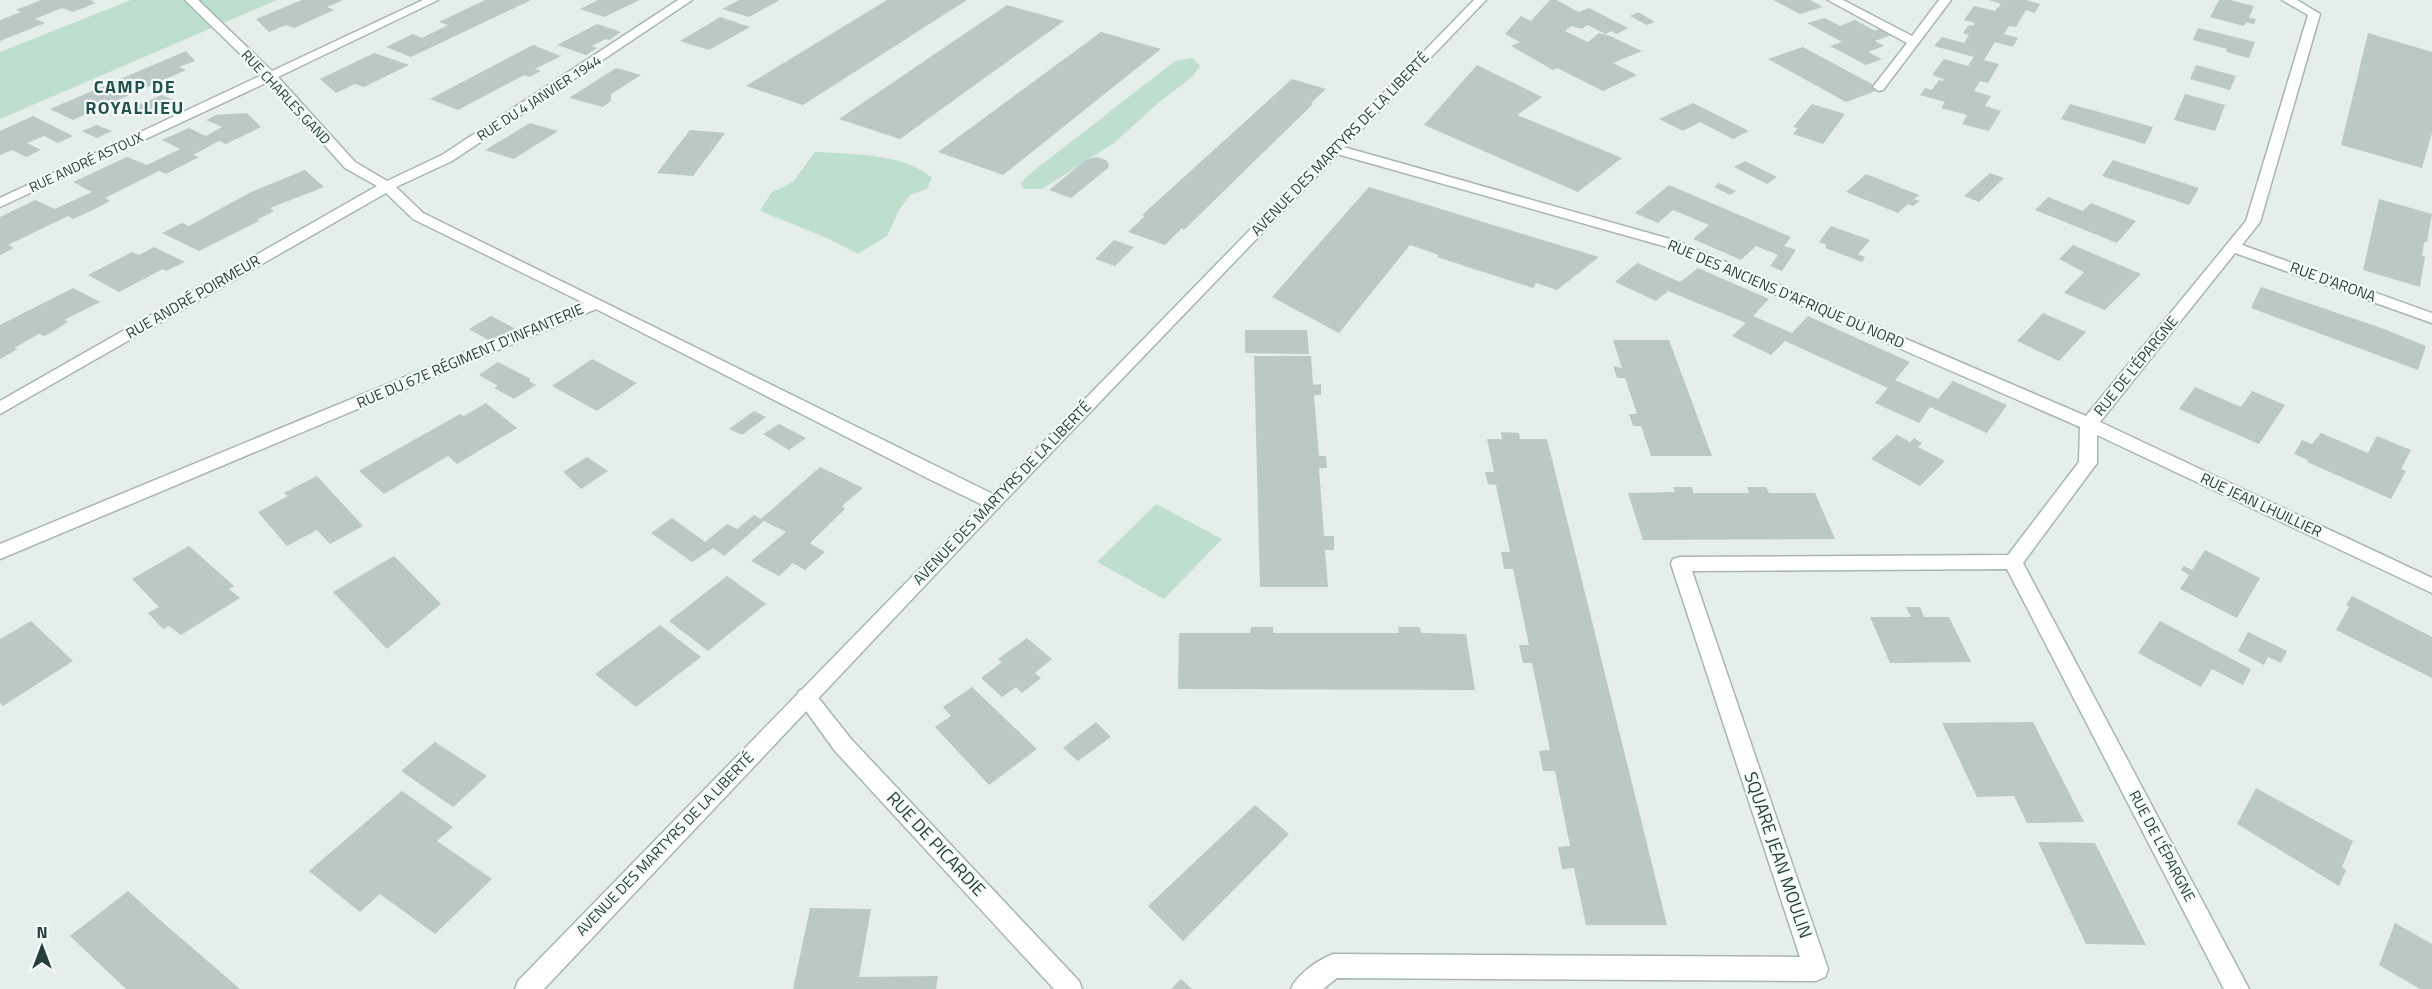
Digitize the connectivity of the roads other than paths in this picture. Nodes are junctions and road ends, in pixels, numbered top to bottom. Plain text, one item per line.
1 (191, 0) edge
2 (432, 0) edge
3 (686, 0) edge
4 (1479, 0) edge
5 (1834, 0) edge
6 (1945, 0) edge
7 (2288, 0) edge
8 (1914, 42) junction
9 (269, 75) junction
10 (1879, 87) dead end
11 (1335, 149) junction
12 (387, 186) junction
13 (0, 202) edge
14 (2234, 247) junction
15 (597, 303) junction
16 (2432, 318) edge
17 (0, 408) edge
18 (2089, 424) junction
19 (993, 502) junction
20 (0, 552) edge
21 (2013, 562) junction
22 (2432, 586) edge
23 (806, 696) junction
24 (527, 989) edge
25 (1070, 989) edge
26 (1303, 989) edge
27 (2237, 989) edge

1 - 9 street, RUE CHARLES GAND
2 - 9 street, RUE ANDRÉ ASTOUX
3 - 12 street, RUE DU 4 JANVIER 1944
4 - 11 street, AVENUE DES MARTYRS DE LA LIBERTÉ
5 - 8 street
6 - 8 street
7 - 14 street, RUE DE L'ÉPARGNE
8 - 10 street
9 - 12 street, RUE CHARLES GAND
9 - 13 street, RUE ANDRÉ ASTOUX
11 - 18 street, RUE DES ANCIENS D'AFRIQUE DU NORD
11 - 19 street, AVENUE DES MARTYRS DE LA LIBERTÉ
12 - 15 street, RUE CHARLES GAND
12 - 17 street, RUE ANDRÉ POIRMEUR
14 - 16 street, RUE D'ARONA
14 - 18 street, RUE DE L'ÉPARGNE
15 - 19 street, RUE DU 67E RÉGIMENT D'INFANTERIE
15 - 20 street, RUE DU 67E RÉGIMENT D'INFANTERIE
18 - 21 street, RUE DE L'ÉPARGNE
18 - 22 street, RUE JEAN LHUILLIER
19 - 23 street, AVENUE DES MARTYRS DE LA LIBERTÉ
21 - 26 street, SQUARE JEAN MOULIN
21 - 27 street, RUE DE L'ÉPARGNE
23 - 24 street, AVENUE DES MARTYRS DE LA LIBERTÉ
23 - 25 street, RUE DE PICARDIE

